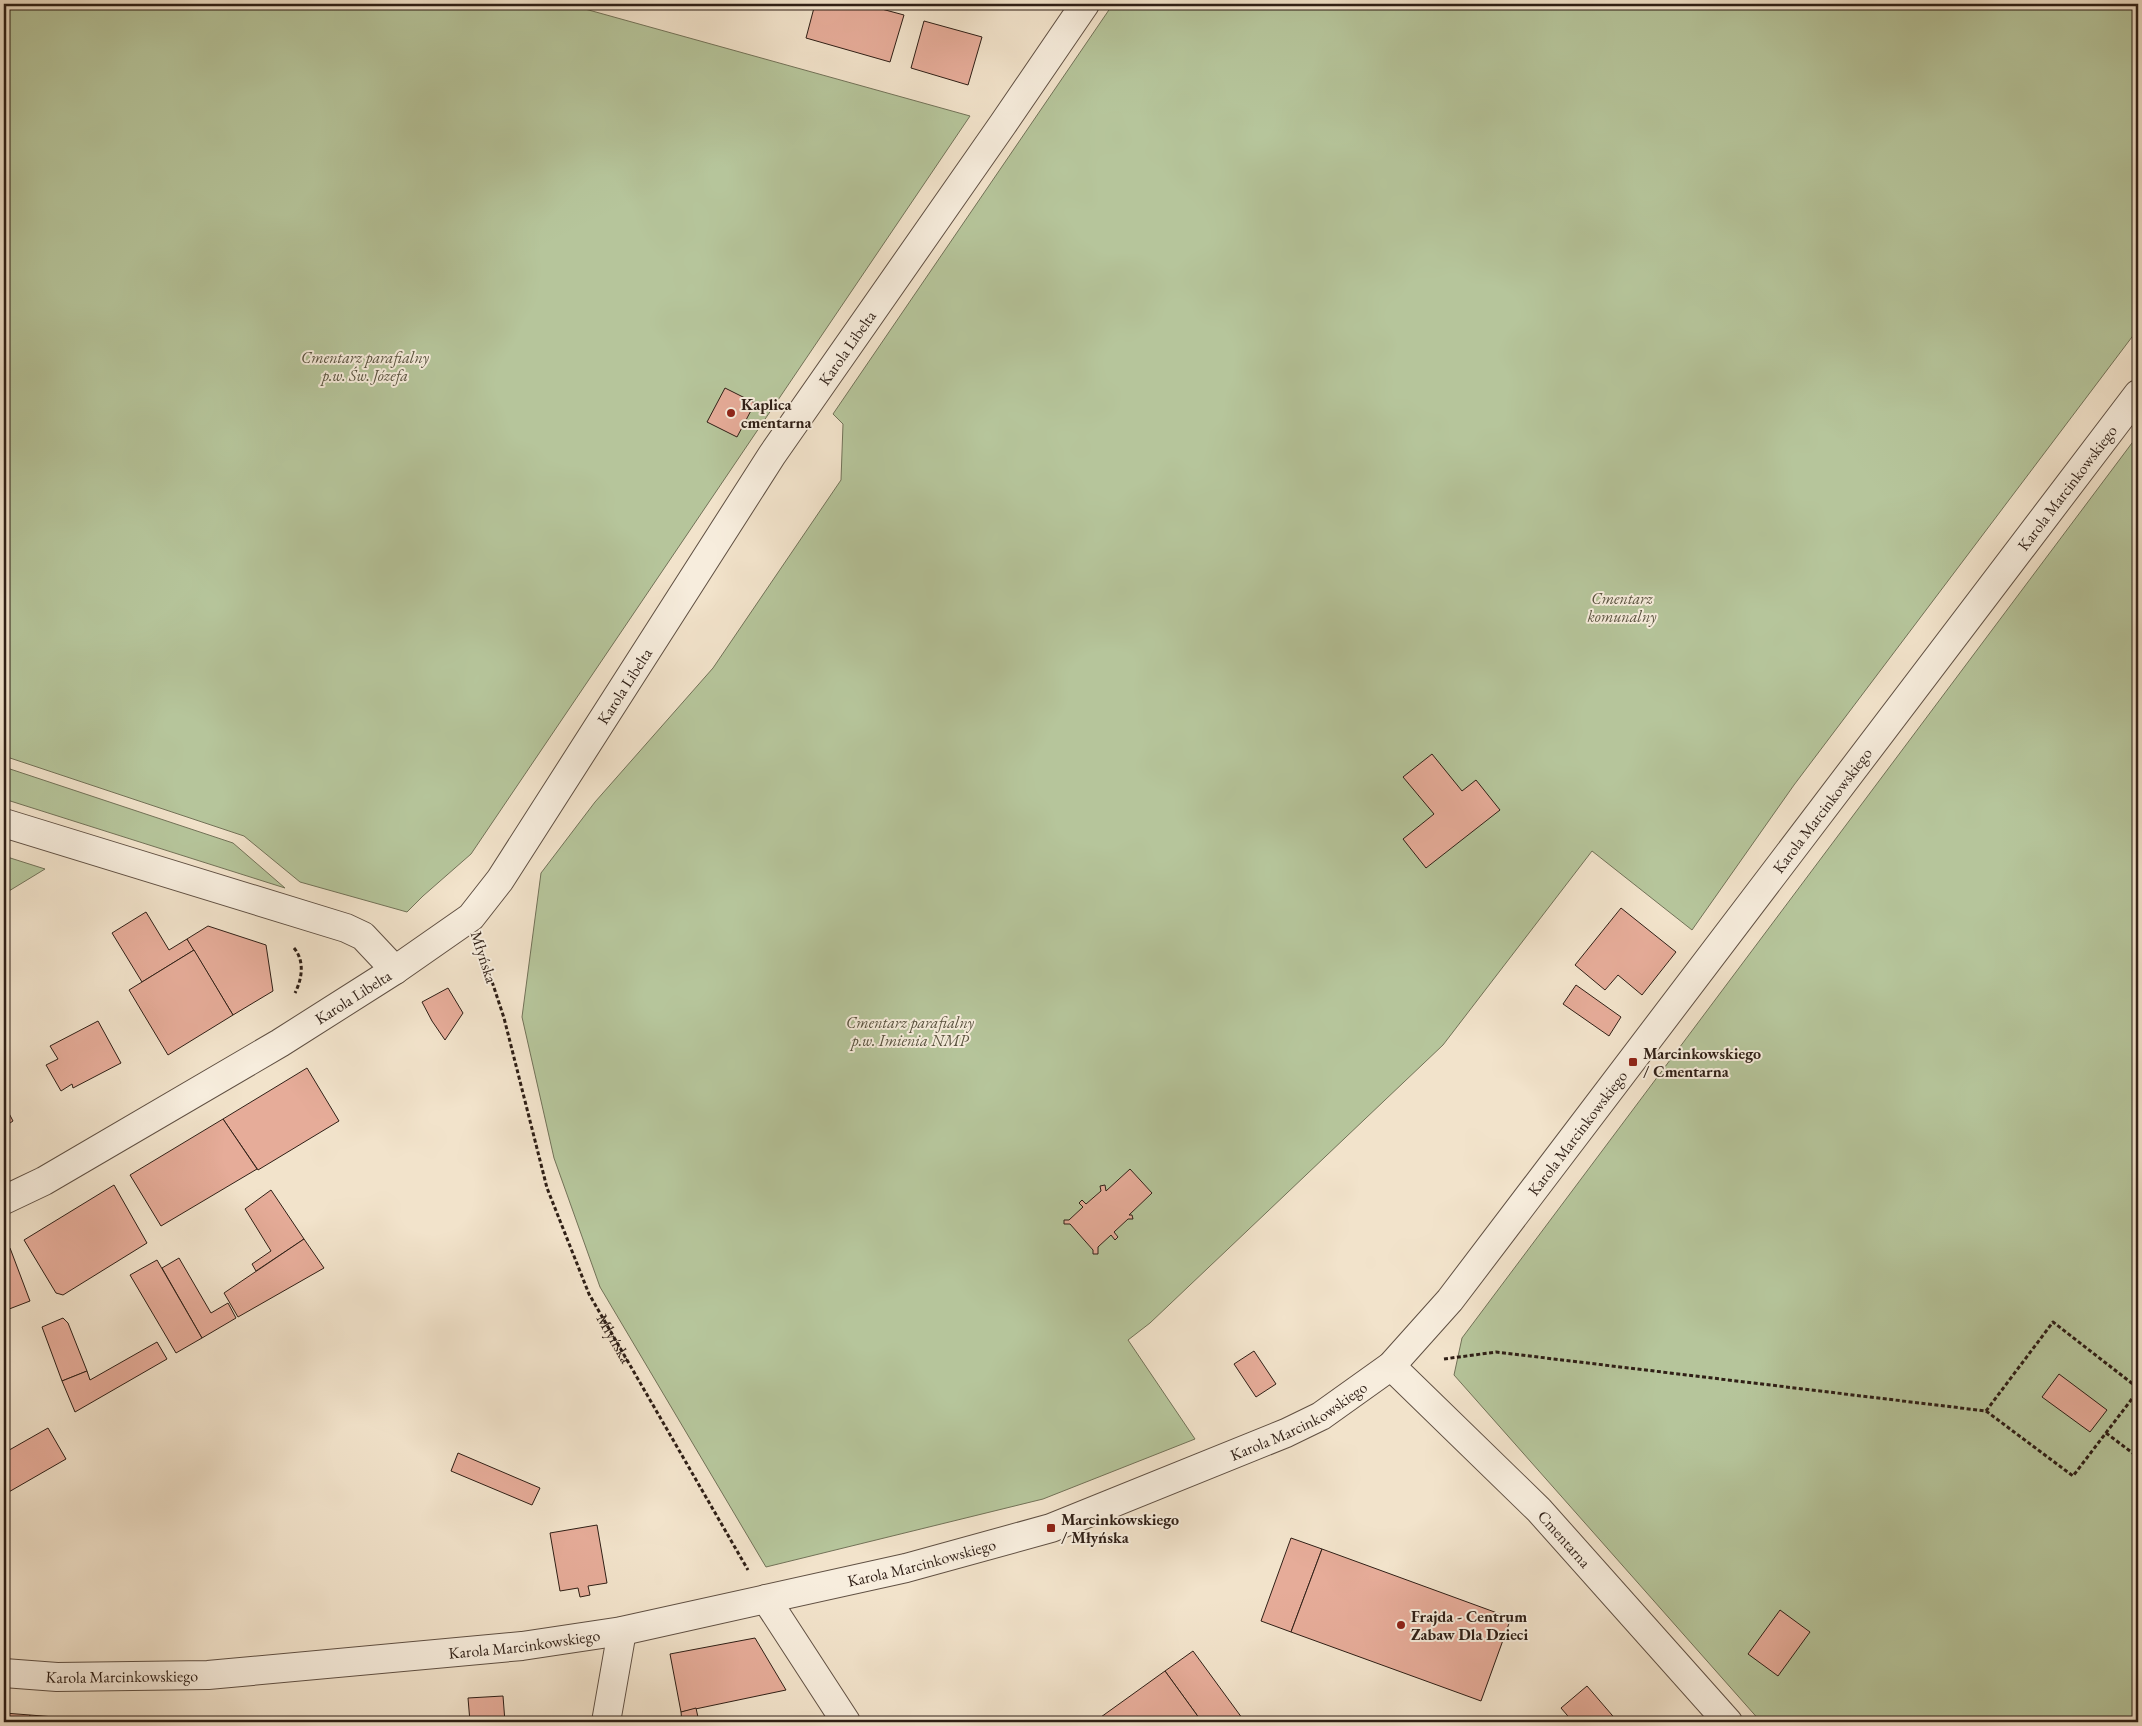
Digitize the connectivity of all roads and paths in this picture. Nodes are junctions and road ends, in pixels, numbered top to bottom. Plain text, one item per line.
1 (1085, 4) edge
2 (2138, 394) edge
3 (4, 823) edge
4 (471, 917) junction
5 (289, 941) dead end
6 (395, 970) junction
7 (293, 996) dead end
8 (4, 1200) edge
9 (1391, 1366) junction
10 (2138, 1389) edge
11 (1986, 1411) junction
12 (2106, 1433) junction
13 (2138, 1457) edge
14 (766, 1599) junction
15 (622, 1631) junction
16 (4, 1673) edge
17 (606, 1722) edge
18 (846, 1722) edge
19 (1728, 1722) edge

1 - 4 street, Karola Libelta
2 - 9 street, Karola Marcinkowskiego
3 - 6 street
4 - 6 street, Karola Libelta
4 - 14 path, Młyńska
5 - 7 path
6 - 8 street, Karola Libelta
9 - 11 path
9 - 14 street, Karola Marcinkowskiego
9 - 19 street, Cmentarna
10 - 11 path
10 - 12 path
11 - 12 path
12 - 13 path
14 - 15 street, Karola Marcinkowskiego
14 - 18 street
15 - 16 street, Karola Marcinkowskiego
15 - 17 street

